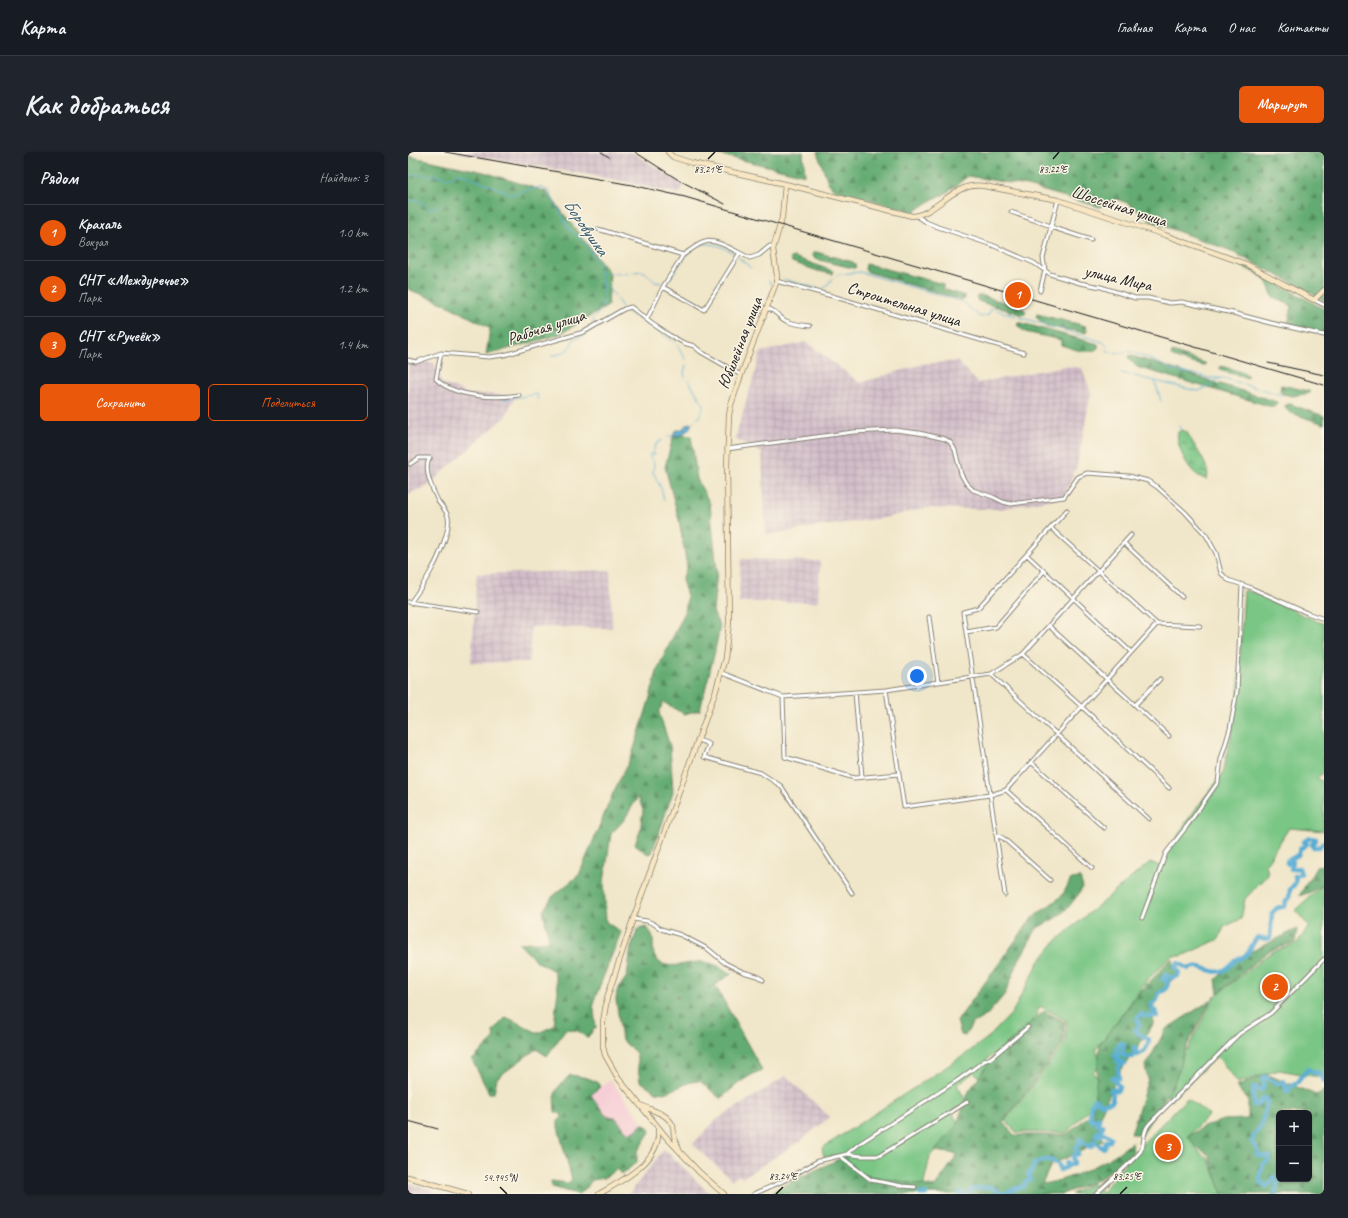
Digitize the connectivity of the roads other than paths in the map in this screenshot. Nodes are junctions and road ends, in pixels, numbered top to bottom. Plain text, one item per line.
1 (668, 152) edge
2 (786, 184) junction
3 (1058, 200) junction
4 (1011, 212) dead end
5 (918, 216) junction
6 (1051, 227) junction
7 (598, 229) dead end
8 (1092, 240) dead end
9 (773, 246) junction
10 (739, 254) junction
11 (683, 256) junction
12 (1045, 270) junction
13 (776, 281) junction
14 (663, 286) junction
15 (1324, 290) edge
16 (1040, 292) dead end
17 (1314, 300) junction
18 (1324, 305) edge
19 (767, 308) junction
20 (647, 319) junction
21 (810, 326) dead end
22 (1324, 335) edge
23 (441, 353) junction
24 (1024, 353) dead end
25 (408, 360) edge
26 (740, 375) junction
27 (518, 395) dead end
28 (727, 449) junction
29 (410, 464) dead end
30 (1067, 510) dead end
31 (1051, 528) junction
32 (1131, 535) dead end
33 (1124, 543) junction
34 (1027, 554) junction
35 (1099, 570) junction
36 (1044, 571) junction
37 (1242, 585) junction
38 (1182, 597) dead end
39 (1074, 598) junction
40 (409, 602) edge
41 (478, 612) dead end
42 (929, 617) dead end
43 (1324, 619) edge
44 (1157, 624) junction
45 (1049, 626) junction
46 (1200, 626) dead end
47 (966, 632) junction
48 (1131, 652) junction
49 (1024, 654) junction
50 (722, 673) junction
51 (991, 674) junction
52 (973, 676) junction
53 (1160, 678) dead end
54 (1107, 679) junction
55 (938, 682) junction
56 (886, 690) junction
57 (855, 692) junction
58 (783, 697) junction
59 (1134, 705) junction
60 (1082, 707) junction
61 (1056, 734) junction
62 (1169, 736) dead end
63 (698, 740) junction
64 (1031, 762) junction
65 (899, 774) junction
66 (862, 777) junction
67 (1169, 788) dead end
68 (1006, 790) junction
69 (990, 795) junction
70 (1149, 819) dead end
71 (1104, 828) dead end
72 (996, 836) junction
73 (1092, 868) dead end
74 (1050, 880) dead end
75 (852, 893) dead end
76 (1005, 895) dead end
77 (1142, 918) dead end
78 (633, 919) junction
79 (1324, 959) edge
80 (763, 980) dead end
81 (1028, 1027) dead end
82 (967, 1102) dead end
83 (638, 1103) junction
84 (650, 1110) junction
85 (648, 1116) junction
86 (658, 1128) junction
87 (674, 1135) junction
88 (667, 1138) junction
89 (657, 1142) junction
90 (679, 1152) junction
91 (847, 1154) junction
92 (840, 1156) junction
93 (408, 1177) edge
94 (916, 1187) dead end
95 (468, 1194) edge
96 (599, 1194) edge
97 (724, 1194) edge
98 (754, 1194) edge
99 (1096, 1194) edge

1 - 2 main road
2 - 5 main road
2 - 9 main road, Юбилейная улица
3 - 5 main road, Шоссейная улица
3 - 6 street
3 - 17 main road, Шоссейная улица
4 - 6 street
5 - 12 street, улица Мира
6 - 8 street
6 - 12 street
7 - 11 street
9 - 10 street
9 - 13 main road, Юбилейная улица
10 - 11 street
10 - 14 street
11 - 14 street
12 - 16 street
12 - 22 street, улица Мира
13 - 19 main road, Юбилейная улица
13 - 24 street, Строительная улица
14 - 20 street
15 - 17 main road
17 - 18 street
19 - 21 street
19 - 26 main road, Юбилейная улица
20 - 23 street, Рабочая улица
20 - 26 street, Рабочая улица
23 - 25 street, Рабочая улица
23 - 27 street
26 - 28 main road, Юбилейная улица
28 - 37 street
28 - 50 main road, Юбилейная улица
29 - 40 street
30 - 31 street
31 - 34 street
31 - 35 street
32 - 33 street
33 - 35 street
33 - 38 street
34 - 36 street
34 - 47 street
35 - 39 street
35 - 44 street
36 - 39 street
36 - 47 street
37 - 43 street
37 - 77 street
39 - 45 street
39 - 48 street
40 - 41 street
42 - 55 street
44 - 46 street
44 - 48 street
45 - 49 street
45 - 54 street
47 - 52 street
48 - 54 street
49 - 51 street
49 - 60 street
50 - 58 street
50 - 63 main road, Юбилейная улица
51 - 52 street
51 - 61 street
52 - 55 street
52 - 69 street
53 - 59 street
54 - 59 street
54 - 60 street
55 - 56 street
56 - 57 street
56 - 65 street
57 - 58 street
57 - 66 street
58 - 66 street
59 - 62 street
60 - 61 street
60 - 67 street
61 - 64 street
61 - 70 street
63 - 75 street
63 - 78 main road, Юбилейная улица
64 - 68 street
64 - 71 street
65 - 66 street
65 - 69 street
68 - 69 street
68 - 73 street
69 - 72 street
72 - 74 street
72 - 76 street
78 - 80 street
78 - 83 main road, Юбилейная улица
79 - 99 street
81 - 91 street
82 - 91 street
83 - 84 main road
83 - 85 main road, Юбилейная улица
84 - 85 main road
84 - 87 main road
85 - 86 main road, Юбилейная улица
86 - 88 main road, Юбилейная улица
86 - 89 main road
87 - 88 main road
87 - 90 main road
88 - 89 main road
88 - 90 main road, Юбилейная улица
89 - 96 main road
90 - 97 main road, Юбилейная улица
91 - 92 street
92 - 94 street
92 - 98 street
93 - 95 main road

